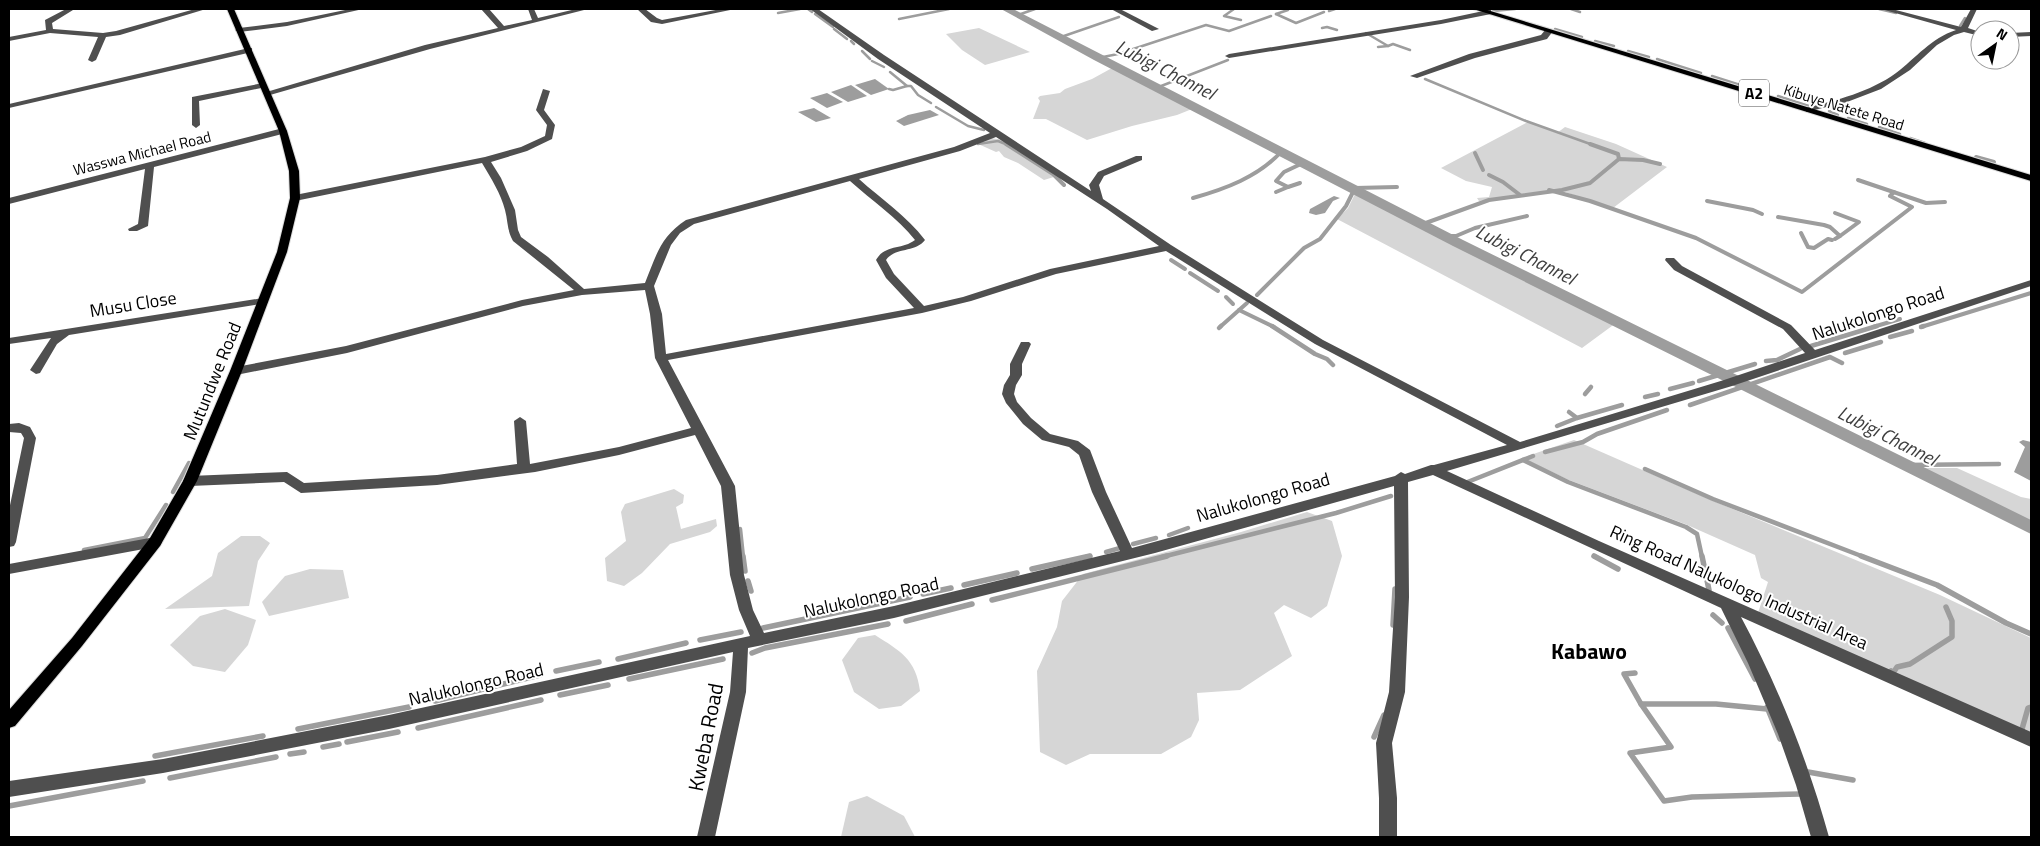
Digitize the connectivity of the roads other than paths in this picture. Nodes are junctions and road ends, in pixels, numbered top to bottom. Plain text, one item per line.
1 (202, 9) edge
2 (230, 9) edge
3 (359, 9) edge
4 (485, 9) edge
5 (531, 9) edge
6 (584, 9) edge
7 (641, 9) edge
8 (731, 9) edge
9 (814, 9) edge
10 (1115, 9) edge
11 (1477, 9) edge
12 (1885, 9) edge
13 (1974, 9) edge
14 (69, 10) dead end
15 (1488, 12) junction
16 (536, 21) junction
17 (503, 29) junction
18 (1155, 29) dead end
19 (239, 30) junction
20 (1963, 30) junction
21 (50, 31) junction
22 (1549, 31) junction
23 (1970, 32) edge
24 (103, 35) junction
25 (9, 39) edge
26 (249, 50) junction
27 (1229, 56) dead end
28 (92, 60) dead end
29 (1414, 76) dead end
30 (265, 89) junction
31 (546, 91) dead end
32 (9, 106) edge
33 (1809, 110) junction
34 (196, 125) dead end
35 (283, 131) junction
36 (997, 134) junction
37 (1139, 158) dead end
38 (485, 160) junction
39 (150, 165) junction
40 (851, 177) junction
41 (2031, 178) edge
42 (295, 198) junction
43 (1099, 200) junction
44 (9, 201) edge
45 (133, 229) dead end
46 (1167, 247) junction
47 (1670, 260) dead end
48 (2031, 284) edge
49 (649, 286) junction
50 (582, 292) junction
51 (263, 301) junction
52 (922, 310) junction
53 (67, 332) junction
54 (9, 340) edge
55 (1024, 344) dead end
56 (1812, 354) junction
57 (661, 358) junction
58 (36, 370) dead end
59 (236, 371) junction
60 (520, 421) dead end
61 (9, 428) edge
62 (700, 430) junction
63 (1518, 446) junction
64 (524, 468) junction
65 (1432, 469) junction
66 (1401, 478) junction
67 (190, 481) junction
68 (9, 542) edge
69 (155, 542) junction
70 (1128, 554) junction
71 (9, 569) edge
72 (1726, 604) junction
73 (759, 640) junction
74 (741, 644) junction
75 (9, 721) edge
76 (2031, 740) edge
77 (9, 789) edge
78 (706, 837) edge
79 (1388, 837) edge
80 (1820, 837) edge

1 - 24 street
2 - 19 main road, Mutundwe Road
3 - 19 street
4 - 17 street
5 - 16 street
6 - 16 street
7 - 8 street
9 - 36 street
10 - 18 street
11 - 15 main road, Kibuye Natete Road / A2
12 - 20 street
13 - 20 street
14 - 21 street
15 - 22 main road, Kibuye Natete Road / A2
15 - 27 street
16 - 17 street
17 - 30 street
19 - 26 main road, Mutundwe Road
20 - 23 street
20 - 33 street
21 - 24 street
21 - 25 street
22 - 29 street
22 - 33 main road, Kibuye Natete Road / A2
24 - 28 street
26 - 30 main road, Mutundwe Road
26 - 32 street
30 - 34 street
30 - 35 main road, Mutundwe Road
31 - 38 street
33 - 41 main road, Kibuye Natete Road / A2
35 - 39 street, Wasswa Michael Road
35 - 42 main road, Mutundwe Road
36 - 40 street
36 - 43 street
37 - 43 street
38 - 42 street
38 - 50 street
39 - 44 street, Wasswa Michael Road
39 - 45 street
40 - 49 street
40 - 52 street
42 - 51 main road, Mutundwe Road
43 - 46 street
46 - 52 street
46 - 63 street
47 - 56 street
48 - 56 street, Nalukolongo Road
49 - 50 street
49 - 57 street
50 - 59 street
51 - 53 street, Musu Close
51 - 59 main road, Mutundwe Road
52 - 57 street
53 - 54 street, Musu Close
53 - 58 street
55 - 70 street
56 - 63 street, Nalukolongo Road
57 - 62 street
59 - 67 main road, Mutundwe Road
60 - 64 street
61 - 68 street
62 - 64 street
62 - 73 street
63 - 65 street, Nalukolongo Road
64 - 67 street
65 - 66 street, Nalukolongo Road
65 - 72 street, Ring Road Nalukologo Industrial Area
66 - 70 street, Nalukolongo Road
66 - 79 street
67 - 69 main road, Mutundwe Road
69 - 71 street
69 - 75 main road, Mutundwe Road
70 - 73 street, Nalukolongo Road
72 - 76 street, Ring Road Nalukologo Industrial Area
72 - 80 street
73 - 74 street, Nalukolongo Road
74 - 77 street, Nalukolongo Road
74 - 78 street, Kweba Road

